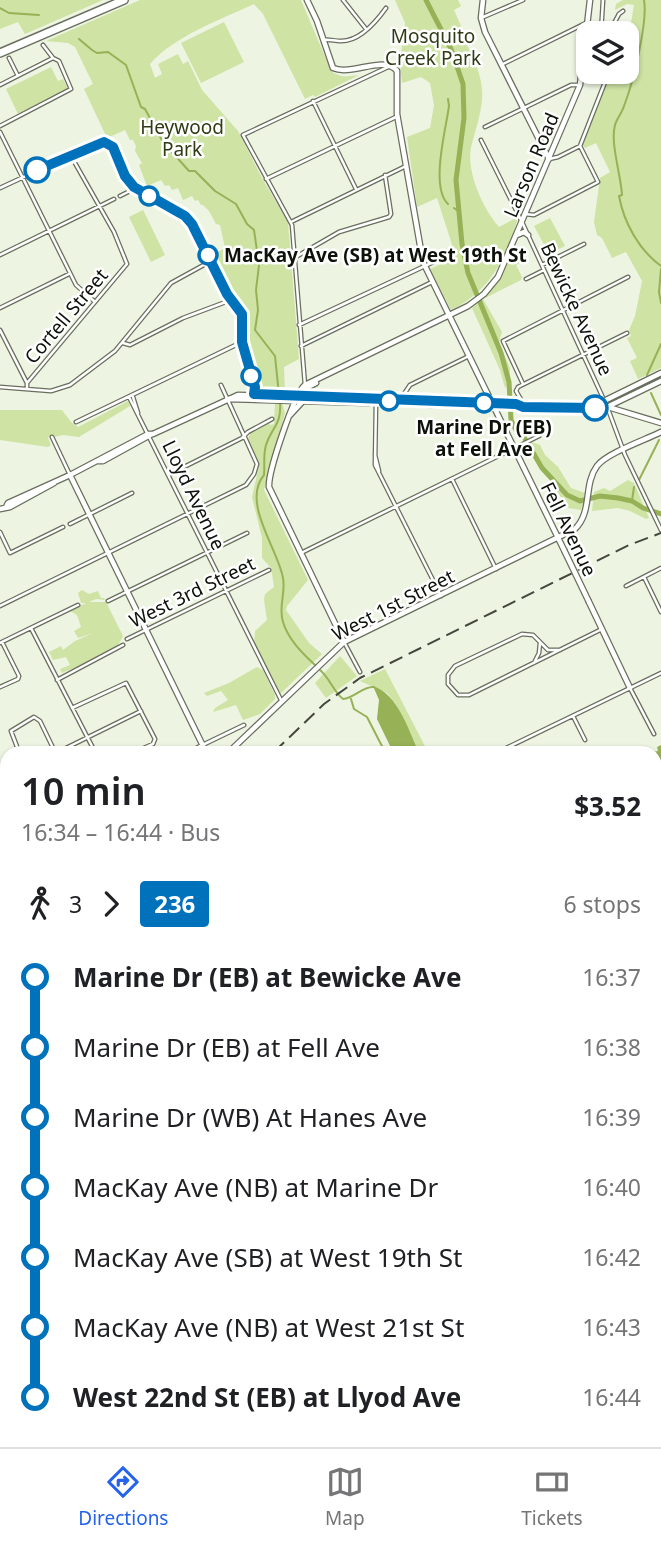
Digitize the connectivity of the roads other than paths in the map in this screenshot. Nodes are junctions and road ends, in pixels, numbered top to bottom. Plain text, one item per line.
1 (114, 0) edge
2 (124, 0) edge
3 (307, 0) edge
4 (343, 0) edge
5 (483, 0) edge
6 (523, 0) edge
7 (590, 0) edge
8 (603, 0) edge
9 (386, 8) dead end
10 (624, 11) dead end
11 (481, 18) junction
12 (587, 21) edge
13 (602, 21) edge
14 (615, 21) edge
15 (576, 28) edge
16 (366, 30) junction
17 (323, 40) junction
18 (43, 45) dead end
19 (0, 51) edge
20 (9, 58) dead end
21 (53, 58) junction
22 (391, 65) junction
23 (501, 65) junction
24 (18, 76) junction
25 (604, 84) edge
26 (0, 85) edge
27 (580, 85) joint
28 (313, 101) junction
29 (523, 109) junction
30 (398, 116) junction
31 (0, 126) edge
32 (485, 127) dead end
33 (0, 132) edge
34 (481, 140) dead end
35 (335, 145) junction
36 (580, 146) junction
37 (71, 156) junction
38 (548, 159) junction
39 (406, 166) junction
40 (385, 176) junction
41 (22, 177) junction
42 (265, 179) junction
43 (0, 188) edge
44 (136, 188) junction
45 (356, 189) junction
46 (120, 196) dead end
47 (114, 199) dead end
48 (98, 205) junction
49 (526, 212) junction
50 (290, 222) junction
51 (522, 222) junction
52 (48, 230) junction
53 (516, 235) junction
54 (527, 235) junction
55 (584, 244) dead end
56 (0, 255) edge
57 (444, 257) dead end
58 (294, 258) junction
59 (211, 261) junction
60 (424, 265) junction
61 (543, 267) junction
62 (69, 274) junction
63 (628, 277) dead end
64 (526, 279) dead end
65 (432, 282) junction
66 (232, 300) junction
67 (96, 302) junction
68 (0, 307) edge
69 (562, 310) junction
70 (449, 316) junction
71 (299, 325) junction
72 (0, 330) edge
73 (627, 334) dead end
74 (121, 342) junction
75 (242, 342) junction
76 (301, 346) junction
77 (583, 355) junction
78 (469, 356) junction
79 (661, 373) edge
80 (661, 381) edge
81 (26, 383) junction
82 (523, 384) junction
83 (221, 385) dead end
84 (305, 386) junction
85 (0, 387) edge
86 (27, 389) junction
87 (405, 393) junction
88 (254, 394) junction
89 (130, 397) junction
90 (279, 397) junction
91 (298, 398) junction
92 (227, 399) junction
93 (376, 400) junction
94 (405, 401) junction
95 (604, 401) junction
96 (524, 403) junction
97 (596, 403) junction
98 (492, 404) junction
99 (516, 404) junction
100 (607, 407) junction
101 (289, 416) junction
102 (272, 419) dead end
103 (76, 422) dead end
104 (661, 423) edge
105 (661, 432) edge
106 (150, 435) junction
107 (245, 435) junction
108 (539, 436) dead end
109 (52, 437) dead end
110 (514, 448) junction
111 (623, 451) junction
112 (70, 475) junction
113 (168, 475) junction
114 (452, 479) junction
115 (132, 493) dead end
116 (396, 506) junction
117 (3, 508) edge
118 (89, 514) junction
119 (187, 514) junction
120 (70, 524) dead end
121 (63, 527) dead end
122 (661, 530) edge
123 (0, 532) edge
124 (247, 533) dead end
125 (558, 538) junction
126 (301, 552) junction
127 (108, 553) junction
128 (206, 553) junction
129 (661, 568) edge
130 (496, 569) junction
131 (269, 570) dead end
132 (644, 577) junction
133 (626, 586) dead end
134 (128, 591) junction
135 (225, 591) junction
136 (441, 596) junction
137 (108, 601) dead end
138 (78, 605) dead end
139 (0, 606) edge
140 (661, 612) edge
141 (31, 628) junction
142 (146, 629) junction
143 (602, 629) junction
144 (127, 639) dead end
145 (344, 642) junction
146 (1, 643) edge
147 (540, 643) junction
148 (123, 645) dead end
149 (559, 650) junction
150 (534, 663) junction
151 (360, 672) dead end
152 (661, 673) edge
153 (57, 680) junction
154 (0, 687) edge
155 (630, 688) junction
156 (281, 701) junction
157 (72, 708) junction
158 (141, 711) junction
159 (573, 716) junction
160 (244, 725) dead end
161 (654, 734) dead end
162 (87, 738) junction
163 (585, 740) dead end
164 (17, 746) edge
165 (54, 746) edge
166 (70, 746) edge
167 (92, 746) edge
168 (146, 746) edge
169 (202, 746) joint
170 (235, 746) edge
171 (510, 746) edge

1 - 19 highway
2 - 19 highway
3 - 17 main road
4 - 16 street
5 - 11 main road
6 - 11 street
7 - 12 main road, Larson Road
8 - 13 street
9 - 16 street
10 - 14 street
11 - 23 main road
15 - 23 street
16 - 17 street
17 - 22 main road
18 - 21 street
20 - 24 street
21 - 24 street
21 - 31 street
22 - 28 street
22 - 30 main road, Fell Avenue
23 - 29 main road
24 - 26 street
25 - 36 street
27 - 29 street
27 - 38 main road, Larson Road
28 - 35 street
28 - 42 street
29 - 32 street
29 - 38 main road
30 - 35 street
30 - 39 main road, Fell Avenue
33 - 41 street
34 - 51 street, Bewicke Avenue
35 - 42 street
35 - 45 street
36 - 38 street
36 - 49 street
37 - 41 street
37 - 44 street
37 - 48 street, Cortell Street
38 - 49 main road, Larson Road
39 - 40 street
39 - 60 main road, Fell Avenue
40 - 45 street
40 - 58 street
41 - 43 street
41 - 52 street
42 - 50 street
44 - 46 street
44 - 59 street
45 - 50 street
47 - 48 street
48 - 52 street
48 - 67 street, Cortell Street
49 - 51 main road, Larson Road
50 - 58 street
51 - 53 main road, Larson Road
51 - 54 street, Bewicke Avenue
52 - 56 street
52 - 62 street
53 - 54 main road
53 - 70 main road, Larson Road
54 - 61 street, Bewicke Avenue
55 - 61 street
57 - 60 street
58 - 71 street
59 - 66 street
59 - 74 street
60 - 65 main road, Fell Avenue
60 - 71 street
61 - 64 street
61 - 69 street, Bewicke Avenue
62 - 67 street
62 - 68 street
63 - 69 street
65 - 70 main road, Fell Avenue
65 - 76 street
66 - 74 street
66 - 75 street
67 - 81 street, Cortell Street
69 - 77 street, Bewicke Avenue
69 - 82 street
70 - 78 main road, Fell Avenue
70 - 84 main road, Larson Road
71 - 76 street
72 - 81 street
73 - 77 street
74 - 86 street
75 - 88 street
75 - 89 street
76 - 84 street
77 - 82 street
77 - 95 street, Bewicke Avenue
78 - 87 street
78 - 98 main road, Fell Avenue
79 - 95 main road
80 - 100 main road
81 - 86 street
82 - 96 street
83 - 92 street
84 - 91 main road
85 - 86 street
87 - 94 street
87 - 94 street
88 - 90 main road
88 - 92 main road
89 - 103 street
89 - 106 street, Lloyd Avenue
90 - 91 main road
90 - 92 main road
90 - 101 main road
91 - 93 main road
91 - 101 main road
91 - 101 main road
92 - 106 main road
92 - 107 street
93 - 94 main road
93 - 116 street
94 - 98 main road
95 - 97 main road
95 - 100 street, Bewicke Avenue
96 - 97 main road
96 - 99 main road
97 - 100 main road
98 - 99 main road
98 - 110 main road, Fell Avenue
99 - 100 main road
100 - 104 main road
100 - 111 street, Bewicke Avenue
101 - 126 main road
102 - 107 street
105 - 111 main road
106 - 112 main road
106 - 113 street, Lloyd Avenue
107 - 113 street
107 - 119 street
108 - 110 street
109 - 112 street
110 - 114 street
110 - 125 main road, Fell Avenue
111 - 122 street, Bewicke Avenue
111 - 125 main road, West 1st Street
112 - 117 main road
112 - 118 main road
113 - 119 street, Lloyd Avenue
114 - 116 street
114 - 130 street
115 - 118 street
116 - 126 street
116 - 136 street
118 - 120 street
118 - 127 main road
119 - 127 street
119 - 128 street, Lloyd Avenue
121 - 123 street
124 - 128 street
125 - 130 main road, West 1st Street
125 - 143 main road, Fell Avenue, bridge
126 - 145 main road
127 - 134 main road
127 - 139 street
128 - 134 street
128 - 135 street, Lloyd Avenue
129 - 132 street
130 - 136 main road, West 1st Street
131 - 135 street, West 3rd Street
132 - 133 street
132 - 140 street
134 - 137 street
134 - 142 main road
135 - 142 street, West 3rd Street
135 - 156 street, Lloyd Avenue
136 - 145 main road, West 1st Street
138 - 141 street
141 - 146 street
141 - 153 street
142 - 144 street, West 3rd Street
142 - 169 main road
143 - 149 street
143 - 155 main road, Fell Avenue
145 - 151 street
145 - 156 main road, West 1st Street
146 - 154 street
147 - 149 street
147 - 150 street
147 - 150 street
148 - 153 street
149 - 150 street
152 - 155 street
153 - 157 street
155 - 159 street
155 - 161 street, Fell Avenue
156 - 170 main road, West 1st Street
157 - 158 street
157 - 162 street
158 - 162 street
158 - 168 street
159 - 163 street
159 - 171 street
160 - 169 street
162 - 166 street
162 - 167 street
164 - 165 street

